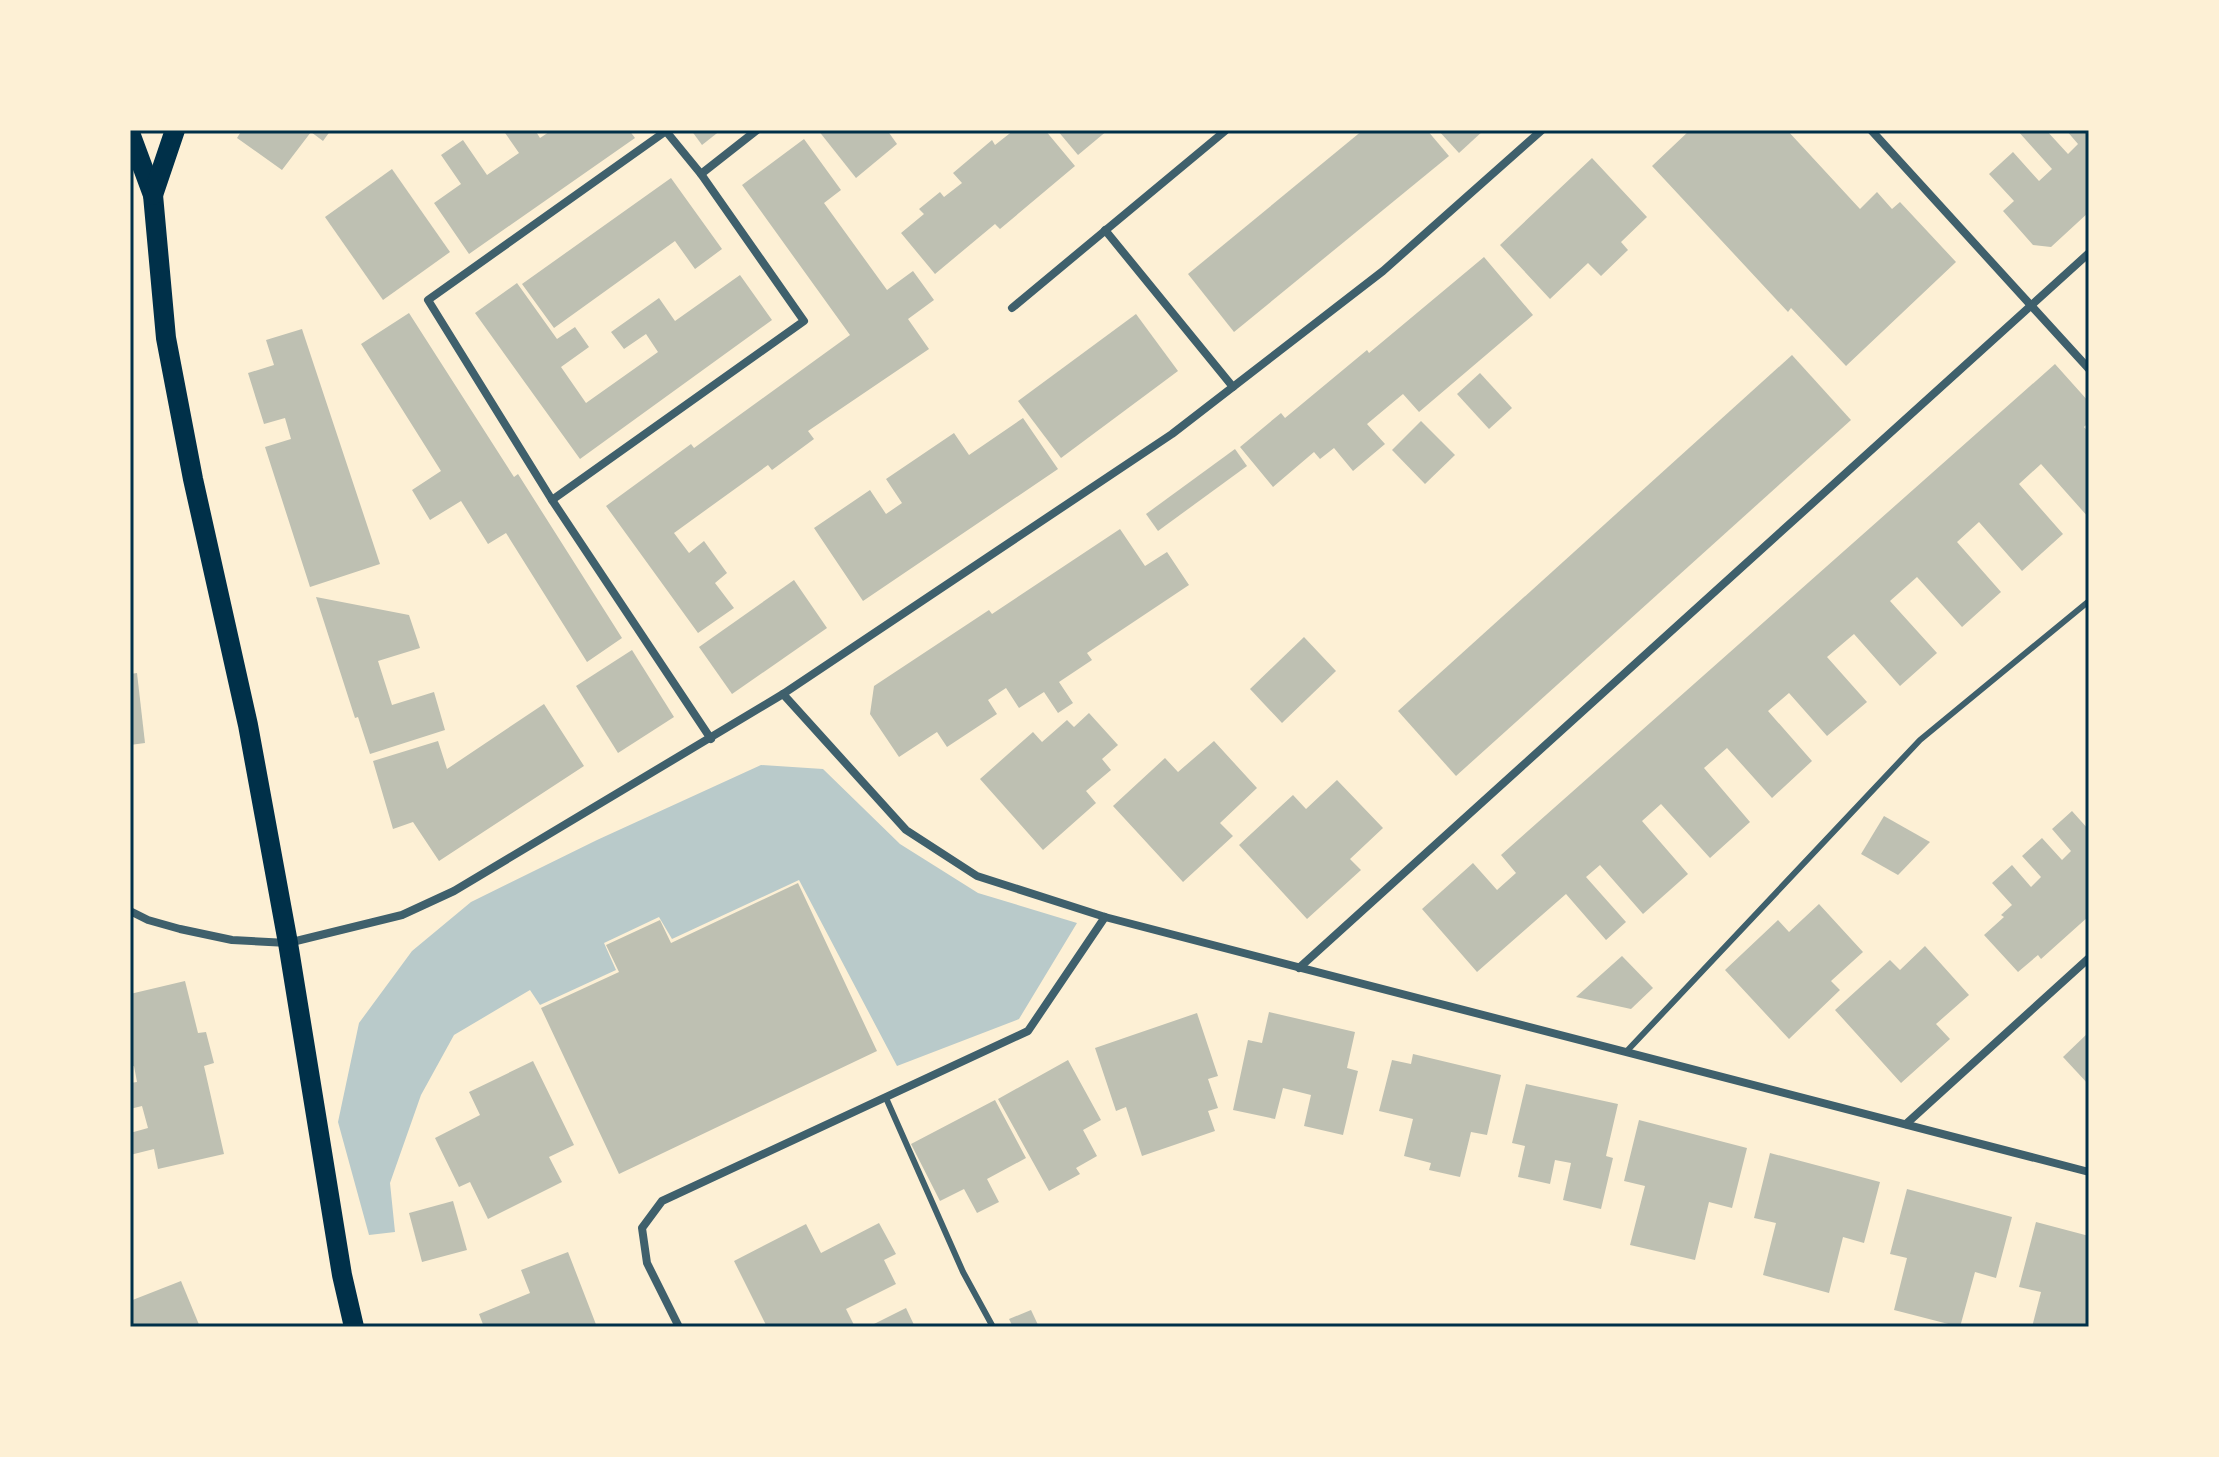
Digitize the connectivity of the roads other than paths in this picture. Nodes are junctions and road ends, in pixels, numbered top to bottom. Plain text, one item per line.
1 (175, 130) edge
2 (665, 130) edge
3 (757, 130) edge
4 (1542, 130) edge
5 (1871, 130) edge
6 (1225, 131) edge
7 (130, 133) edge
8 (701, 174) junction
9 (153, 195) junction
10 (1105, 230) junction
11 (2089, 253) edge
12 (2030, 306) junction
13 (1012, 308) dead end
14 (2089, 369) edge
15 (1233, 387) junction
16 (552, 500) junction
17 (2089, 601) edge
18 (783, 694) junction
19 (711, 739) junction
20 (130, 911) edge
21 (1105, 917) junction
22 (288, 943) junction
23 (2089, 958) edge
24 (1299, 968) junction
25 (1626, 1052) junction
26 (889, 1095) junction
27 (1906, 1124) junction
28 (2089, 1172) edge
29 (354, 1327) edge
30 (679, 1327) edge
31 (993, 1327) edge

1 - 9 main road
2 - 8 street
2 - 16 street
3 - 8 street
4 - 15 street
5 - 12 street
6 - 10 street
7 - 9 main road
8 - 16 street
9 - 22 main road
10 - 13 street
10 - 15 street
11 - 12 street
12 - 14 street
12 - 24 street
15 - 18 street
16 - 19 street
17 - 25 lane
18 - 19 street
18 - 21 street
19 - 22 street
20 - 22 street
21 - 24 street
21 - 26 street
22 - 29 main road
23 - 27 street
24 - 25 street
25 - 27 street
26 - 30 street
26 - 31 lane
27 - 28 street

